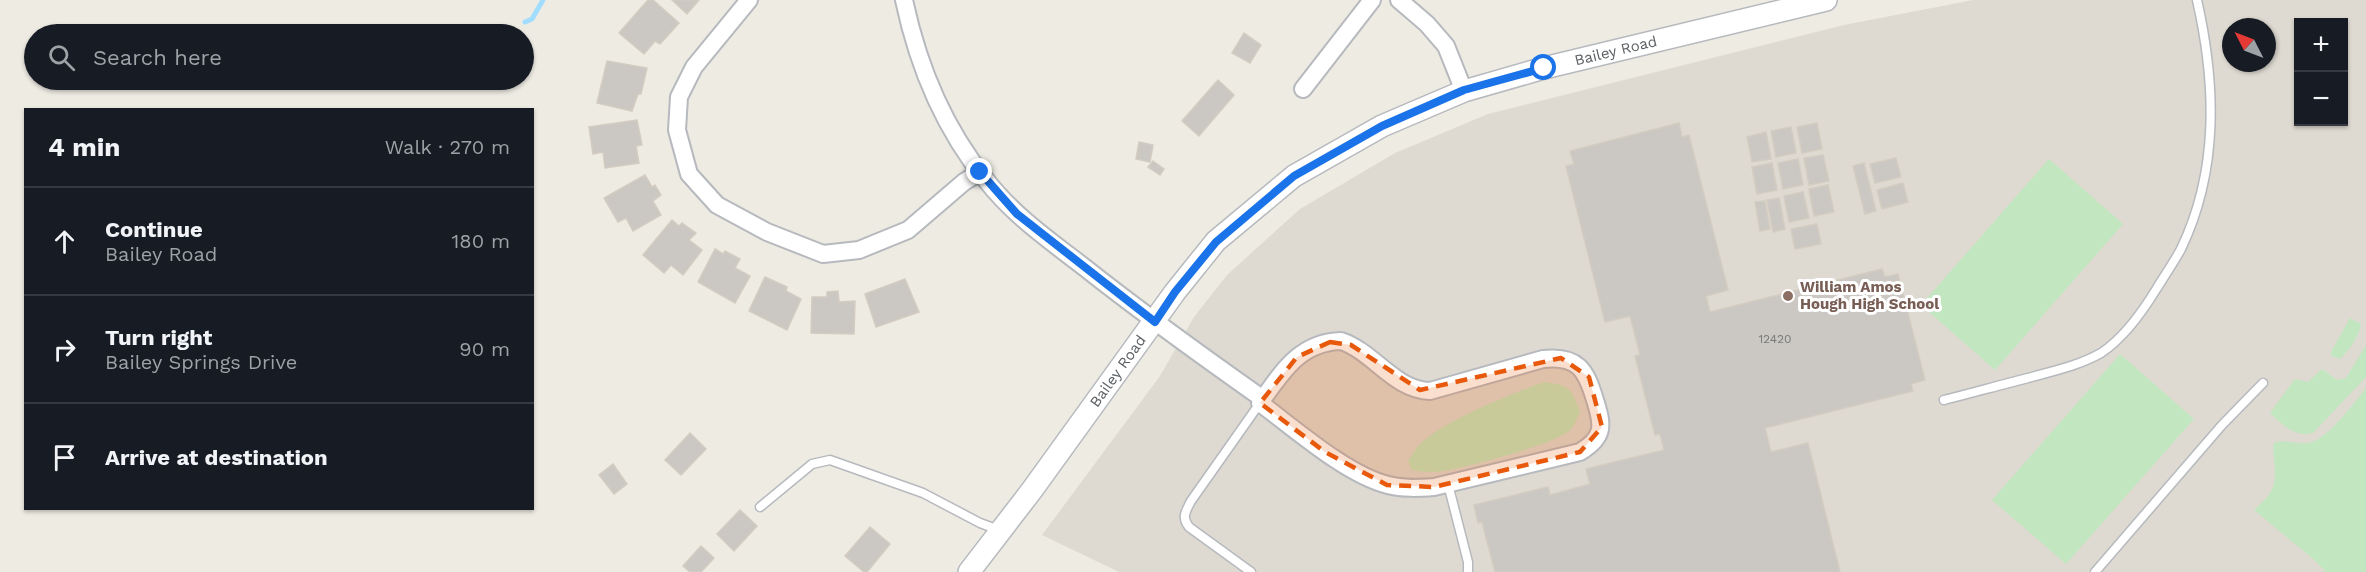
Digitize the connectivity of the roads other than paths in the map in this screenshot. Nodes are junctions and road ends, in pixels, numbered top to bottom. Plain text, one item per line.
1 (749, 0) edge
2 (904, 0) edge
3 (1372, 0) edge
4 (1399, 0) edge
5 (1826, 0) edge
6 (2197, 0) edge
7 (1303, 89) dead end
8 (1464, 90) junction
9 (980, 172) junction
10 (1155, 322) junction
11 (2263, 383) dead end
12 (1944, 400) dead end
13 (1261, 401) junction
14 (1448, 484) junction
15 (760, 507) dead end
16 (1000, 530) junction
17 (969, 572) edge
18 (1251, 572) edge
19 (1468, 572) edge
20 (2095, 572) edge

1 - 9 street
2 - 9 street
3 - 7 street
4 - 8 street
5 - 8 street, Bailey Road
6 - 12 lane
8 - 10 street, Bailey Road
9 - 10 street
10 - 13 street
10 - 16 street, Bailey Road
11 - 20 lane
13 - 14 street
13 - 14 street
13 - 18 lane
14 - 19 lane
15 - 16 lane
16 - 17 street, Bailey Road

